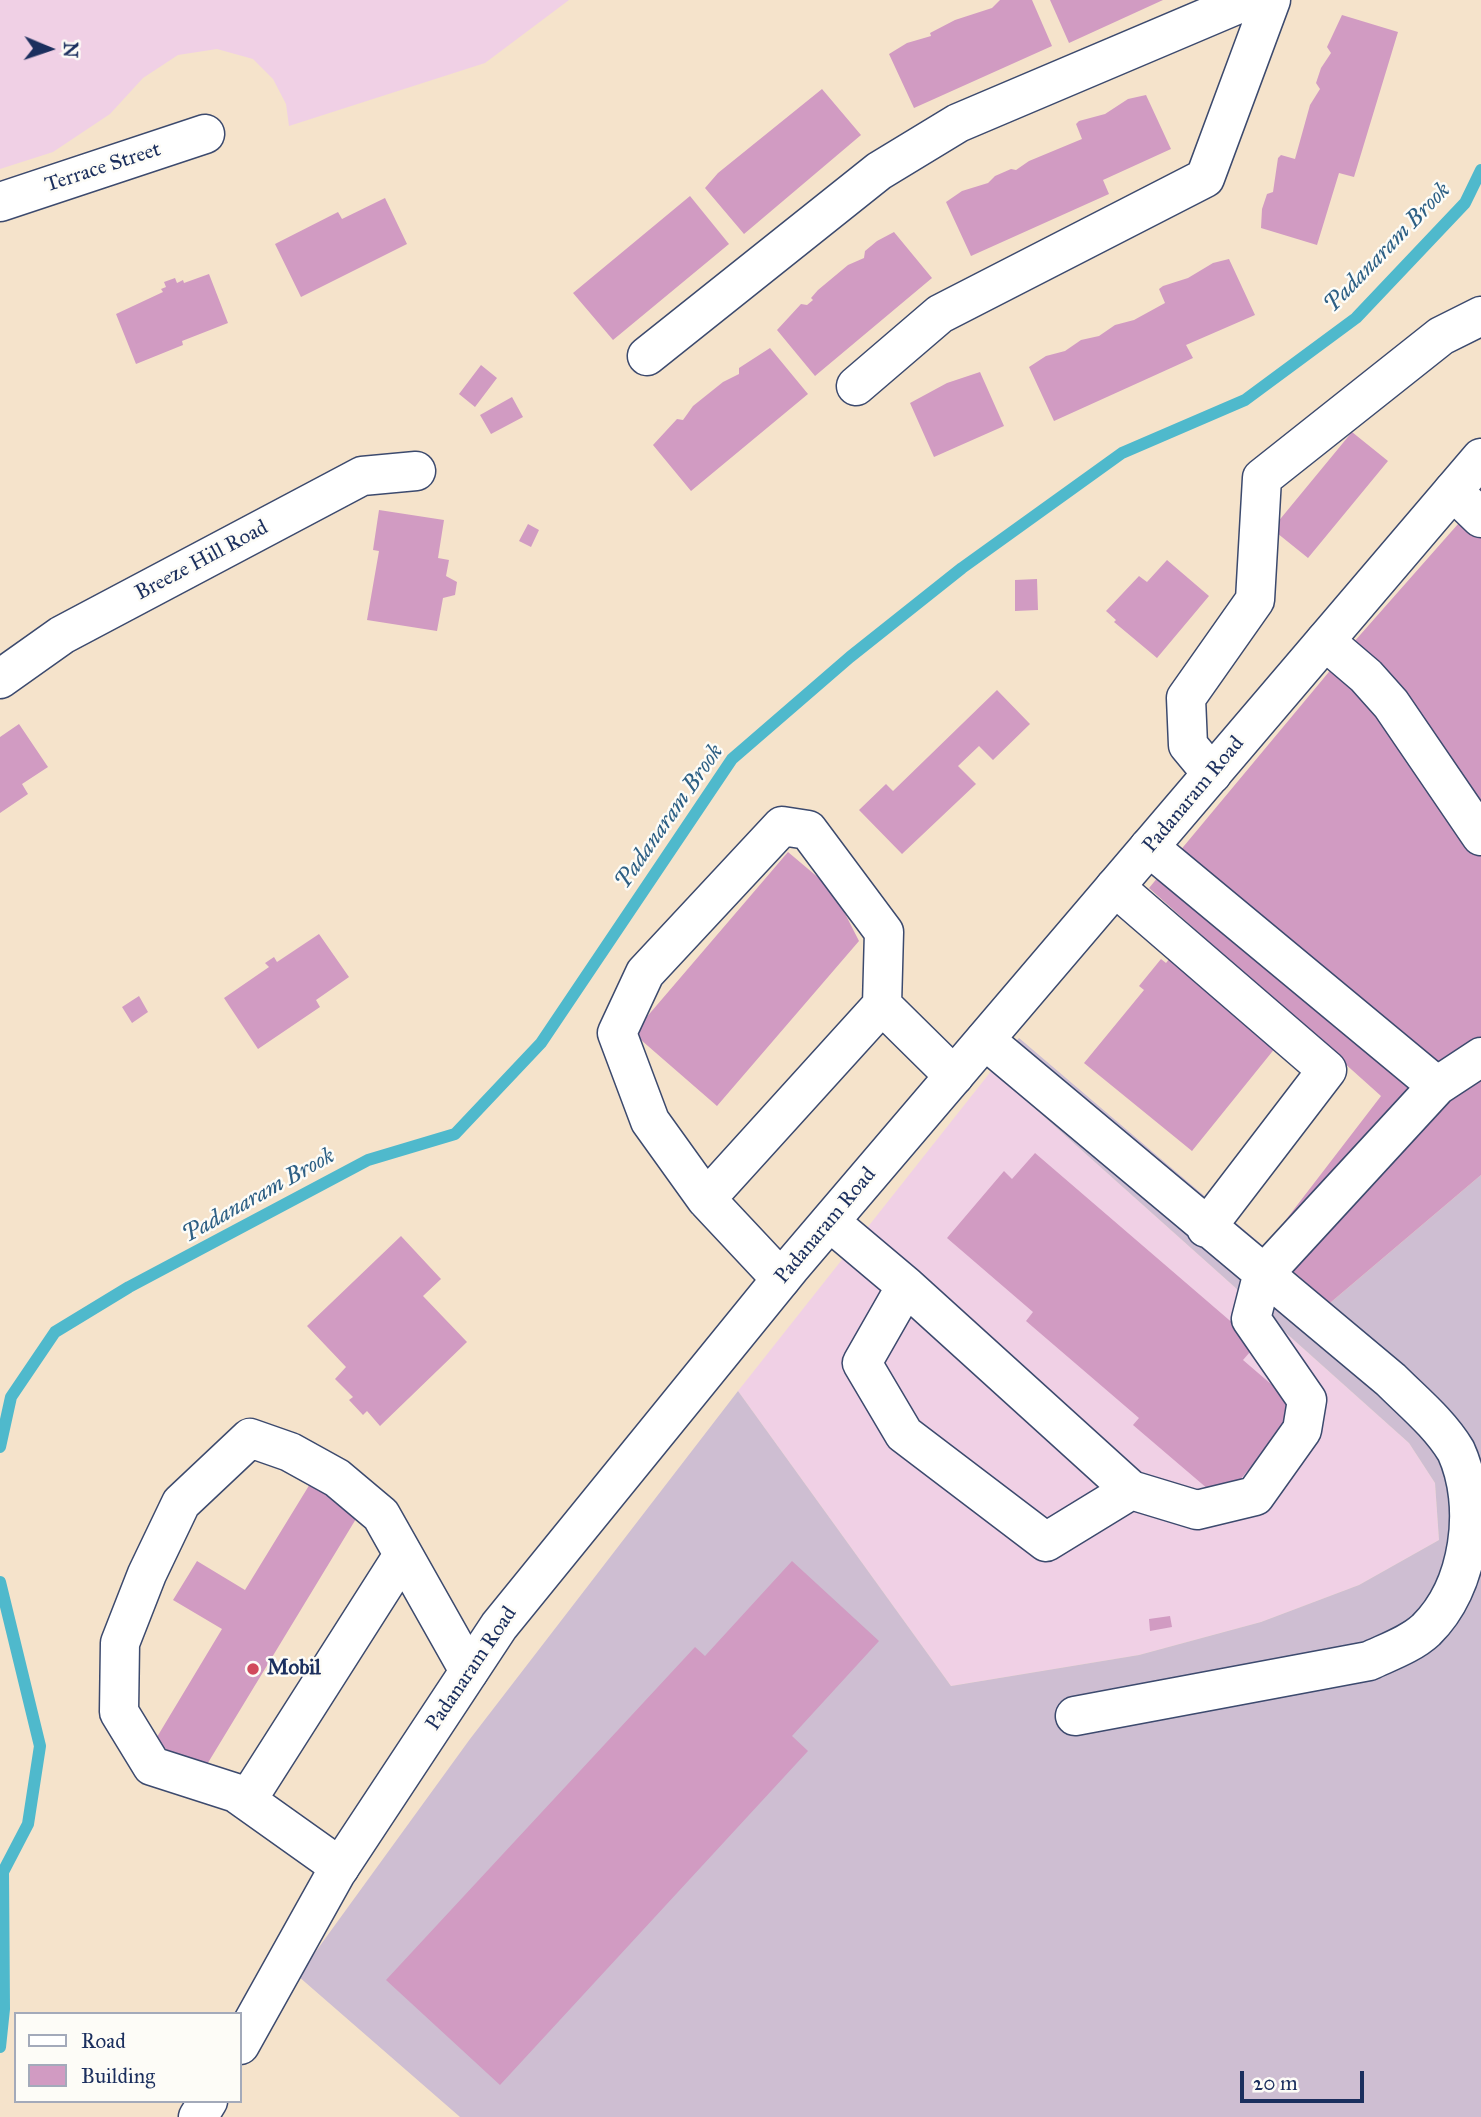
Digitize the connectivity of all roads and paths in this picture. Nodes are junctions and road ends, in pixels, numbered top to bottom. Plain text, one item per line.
1 (1248, 0) edge
2 (1271, 0) edge
3 (205, 134) dead end
4 (0, 202) edge
5 (1481, 316) edge
6 (647, 356) dead end
7 (856, 386) dead end
8 (1481, 458) edge
9 (416, 471) dead end
10 (1453, 491) junction
11 (1481, 518) edge
12 (1325, 641) junction
13 (0, 679) edge
14 (1212, 774) junction
15 (1481, 836) edge
16 (1149, 847) junction
17 (1115, 887) junction
18 (882, 1005) junction
19 (985, 1040) junction
20 (1481, 1057) edge
21 (954, 1076) junction
22 (1437, 1086) junction
23 (706, 1199) junction
24 (830, 1222) junction
25 (1206, 1228) junction
26 (1262, 1276) junction
27 (781, 1279) junction
28 (906, 1286) junction
29 (1131, 1490) junction
30 (403, 1555) junction
31 (469, 1671) junction
32 (1075, 1716) dead end
33 (247, 1800) junction
34 (340, 1867) junction
35 (242, 2041) edge

1 - 6 main road
2 - 7 main road
3 - 4 main road, Terrace Street
5 - 14 main road
8 - 10 main road, Padanaram Road
9 - 13 main road, Breeze Hill Road
10 - 11 main road
10 - 12 main road, Padanaram Road
12 - 14 main road, Padanaram Road
12 - 15 main road
14 - 16 main road, Padanaram Road
16 - 17 main road, Padanaram Road
16 - 22 main road
17 - 19 main road, Padanaram Road
17 - 25 main road
18 - 21 main road
18 - 23 main road
18 - 23 main road
19 - 21 main road, Padanaram Road
19 - 25 main road
20 - 22 main road
21 - 24 main road, Padanaram Road
22 - 26 main road
23 - 27 main road
24 - 27 main road, Padanaram Road
24 - 28 main road
25 - 26 main road
26 - 29 main road
26 - 32 main road
27 - 31 main road, Padanaram Road
28 - 29 main road
28 - 29 main road
30 - 31 main road
30 - 33 main road
30 - 33 main road
31 - 34 main road, Padanaram Road
33 - 34 main road
34 - 35 main road, Padanaram Road

